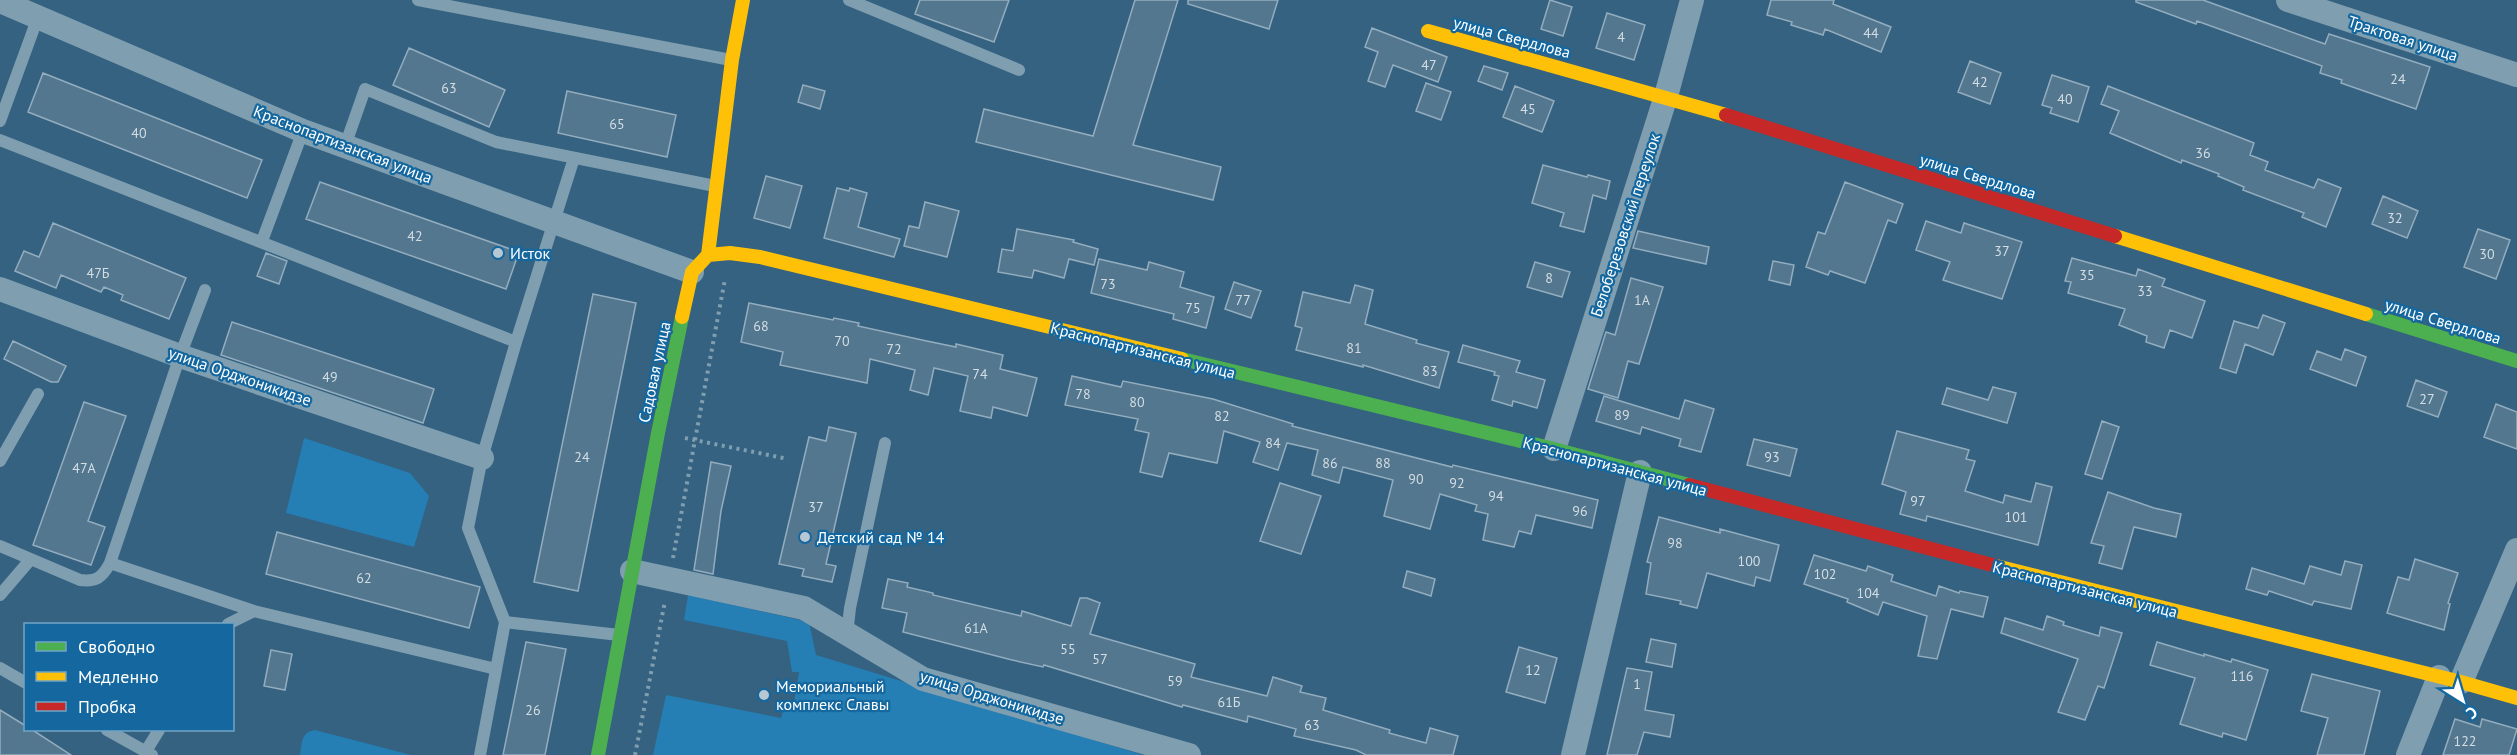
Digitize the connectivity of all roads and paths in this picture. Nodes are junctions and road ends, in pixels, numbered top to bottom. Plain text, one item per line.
1 (418, 0) edge
2 (743, 0) edge
3 (849, 0) edge
4 (1692, 0) edge
5 (2288, 0) edge
6 (0, 1) edge
7 (38, 17) junction
8 (1428, 31) dead end
9 (732, 60) junction
10 (1019, 70) dead end
11 (2517, 75) edge
12 (1666, 96) junction
13 (0, 121) edge
14 (303, 131) junction
15 (0, 140) edge
16 (345, 146) junction
17 (574, 158) junction
18 (717, 186) junction
19 (554, 222) junction
20 (262, 241) junction
21 (730, 253) junction
22 (700, 263) junction
23 (0, 290) edge
24 (205, 290) dead end
25 (516, 342) junction
26 (180, 356) junction
27 (2517, 361) edge
28 (38, 394) dead end
29 (658, 433) junction
30 (694, 440) junction
31 (885, 443) dead end
32 (1554, 449) junction
33 (482, 458) junction
34 (788, 459) dead end
35 (0, 461) edge
36 (1640, 472) junction
37 (0, 546) edge
38 (2517, 549) edge
39 (30, 560) junction
40 (110, 563) junction
41 (632, 571) junction
42 (0, 595) edge
43 (254, 611) junction
44 (505, 622) junction
45 (230, 623) edge
46 (620, 635) junction
47 (847, 635) junction
48 (0, 668) edge
49 (496, 669) junction
50 (2450, 679) junction
51 (24, 682) edge
52 (2517, 698) edge
53 (110, 731) edge
54 (158, 731) edge
55 (149, 753) edge
56 (480, 755) edge
57 (598, 755) edge
58 (1189, 755) edge
59 (1573, 755) edge
60 (2408, 755) edge

1 - 9 lane
2 - 9 street, Садовая улица
3 - 10 lane
4 - 12 street, Белоберезовский переулок
5 - 11 street, Трактовая улица
6 - 7 street, Краснопартизанская улица
7 - 13 lane
7 - 14 street, Краснопартизанская улица
8 - 12 street, улица Свердлова
9 - 18 street, Садовая улица
12 - 27 street, улица Свердлова
12 - 32 street, Белоберезовский переулок
14 - 16 street, Краснопартизанская улица
14 - 20 lane
15 - 20 lane
16 - 17 lane
16 - 19 street, Краснопартизанская улица
17 - 18 lane
17 - 19 lane
18 - 22 street, Садовая улица
19 - 22 street, Краснопартизанская улица
19 - 25 lane
20 - 25 lane
21 - 22 street, Краснопартизанская улица
21 - 30 path
21 - 32 street, Краснопартизанская улица
22 - 29 street, Садовая улица
23 - 26 street, улица Орджоникидзе
24 - 26 lane
25 - 33 lane
26 - 33 street, улица Орджоникидзе
26 - 40 lane
28 - 35 lane
29 - 30 path
29 - 41 street, Садовая улица
30 - 34 path
31 - 47 lane
32 - 36 street, Краснопартизанская улица
33 - 44 lane
36 - 50 street, Краснопартизанская улица
36 - 59 street
37 - 39 lane
38 - 50 street
39 - 40 lane
39 - 42 lane
40 - 43 lane
41 - 46 street, Садовая улица
41 - 47 street, улица Орджоникидзе
43 - 45 lane
43 - 49 lane
44 - 46 lane
44 - 49 lane
46 - 57 street, Садовая улица
47 - 58 street, улица Орджоникидзе
48 - 51 lane
49 - 56 lane
50 - 52 street, Краснопартизанская улица
50 - 60 street
53 - 55 lane
54 - 55 lane

